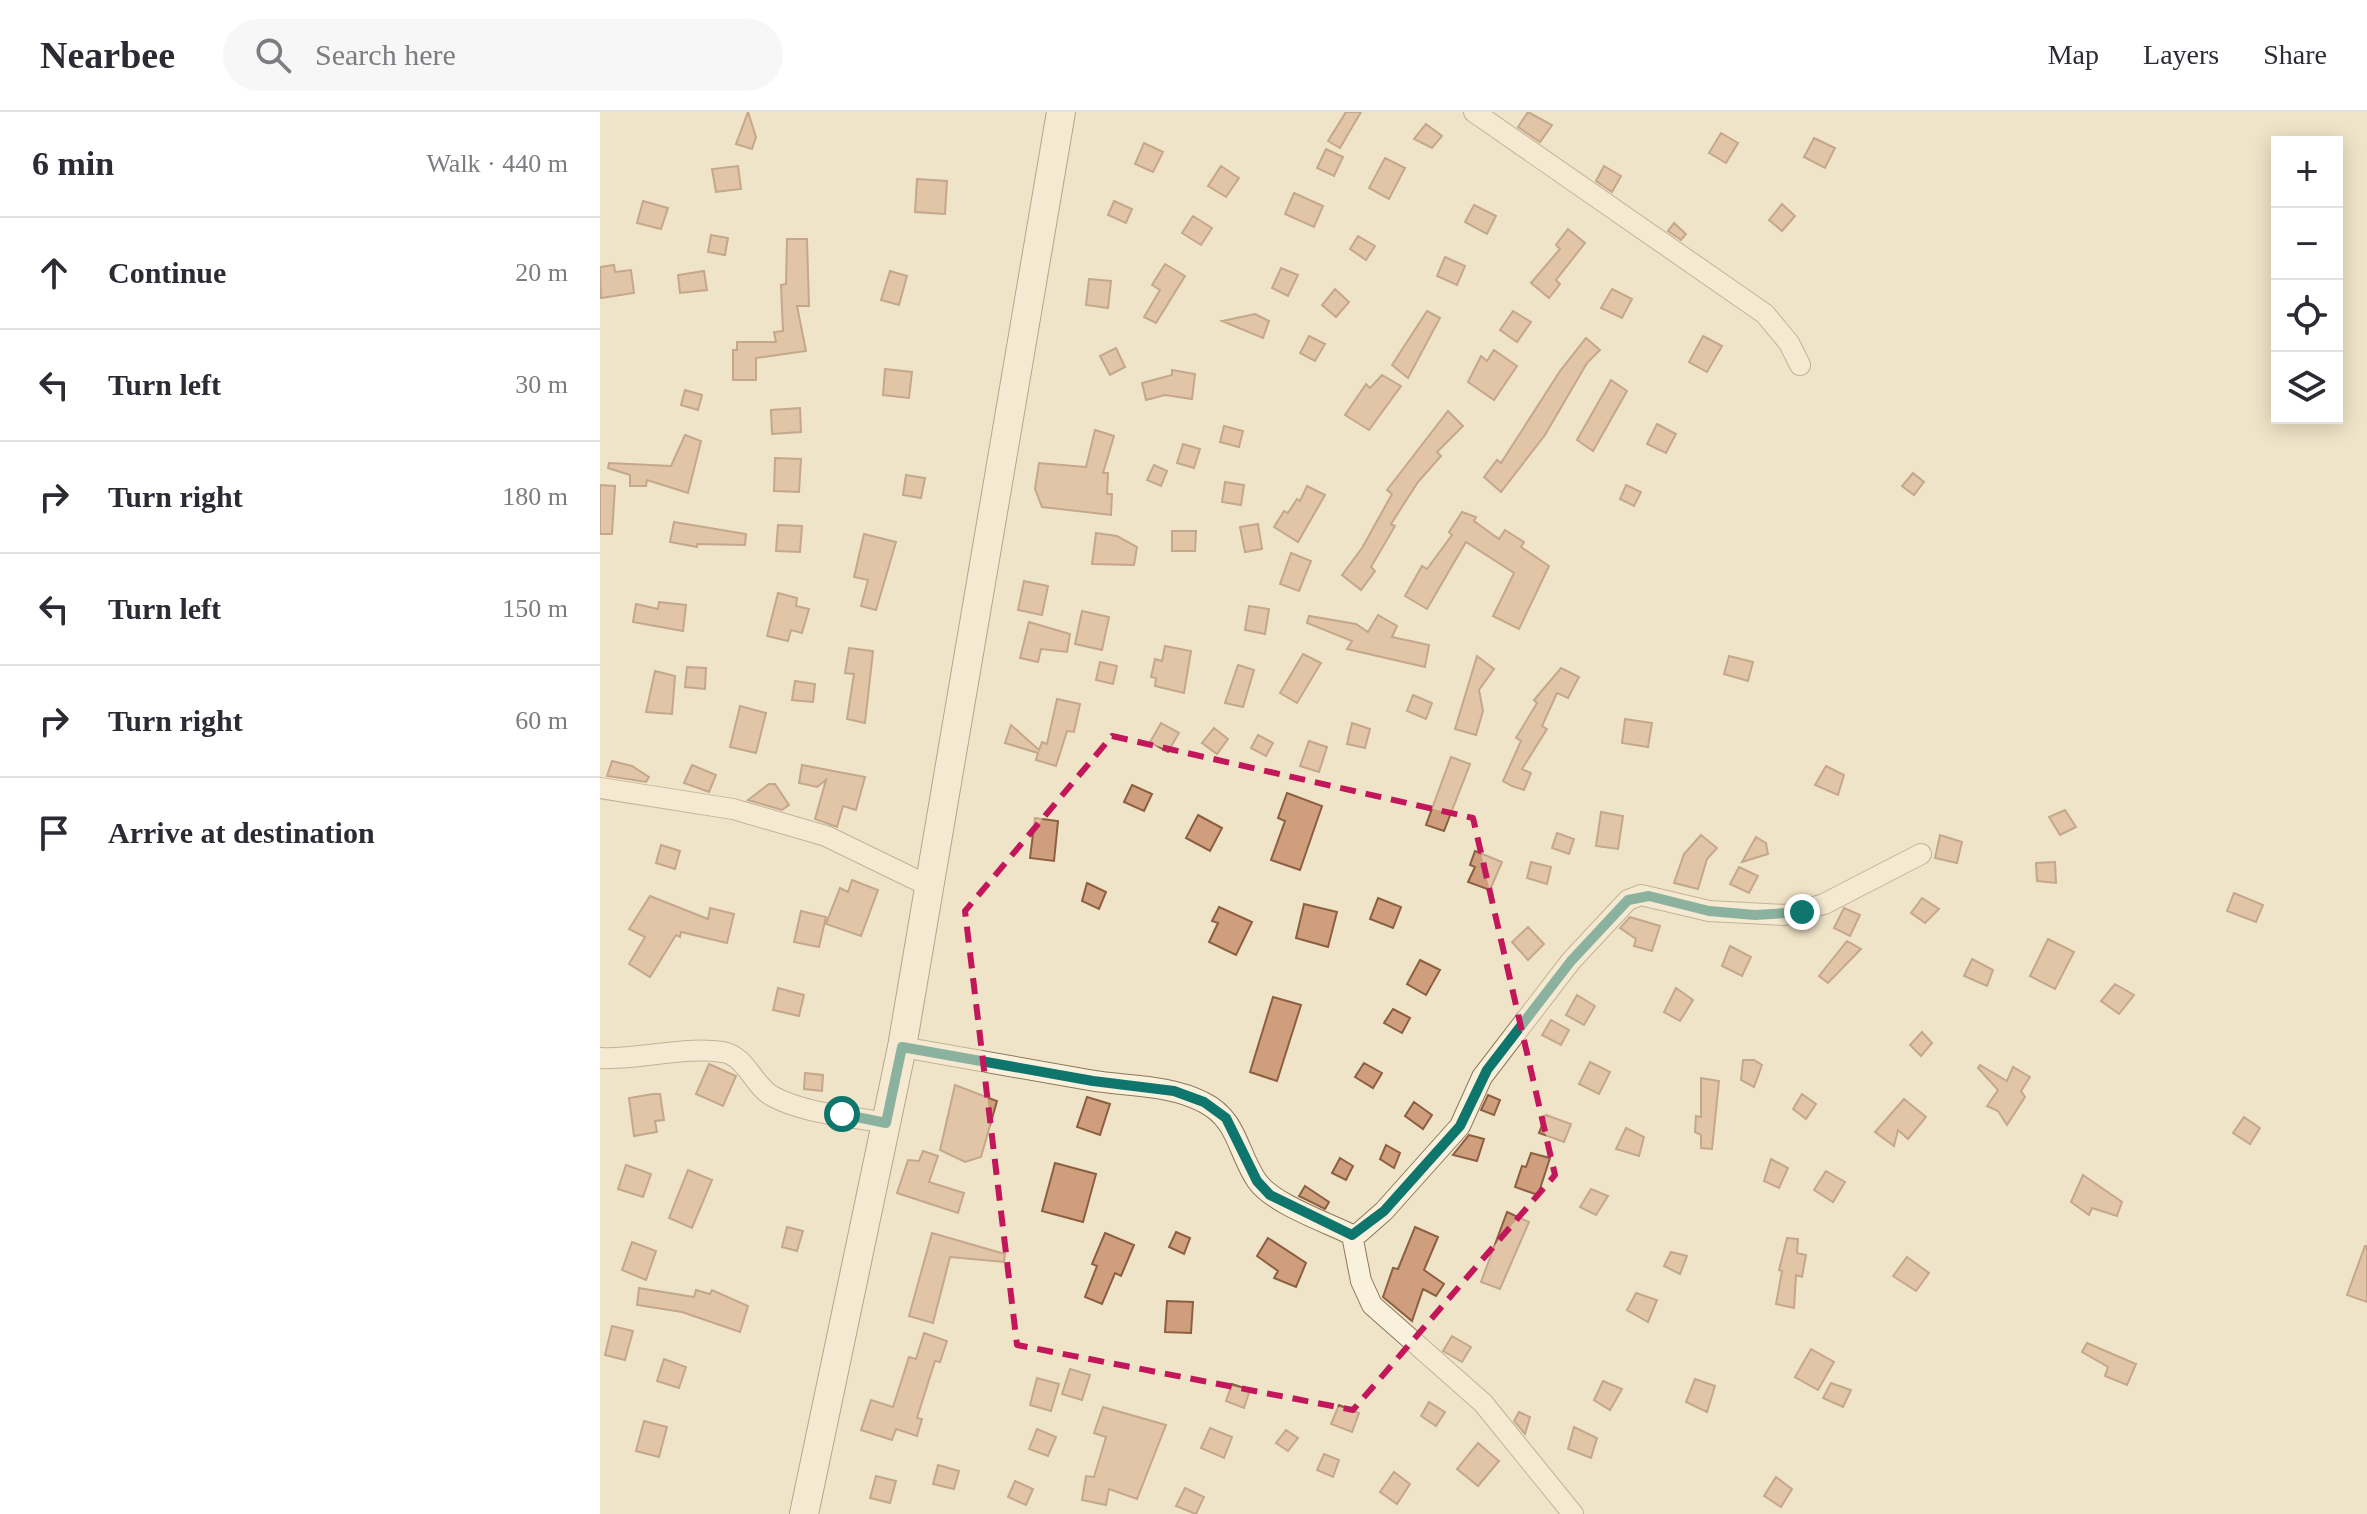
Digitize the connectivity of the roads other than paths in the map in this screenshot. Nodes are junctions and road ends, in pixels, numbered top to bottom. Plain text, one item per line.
1 (1061, 112) edge
2 (1474, 112) edge
3 (1800, 365) dead end
4 (600, 788) edge
5 (1921, 854) dead end
6 (931, 887) junction
7 (902, 1047) junction
8 (600, 1058) edge
9 (886, 1123) junction
10 (1352, 1235) junction
11 (804, 1514) edge
12 (1573, 1514) edge

1 - 6 main road
2 - 3 street
4 - 6 street
5 - 10 street
6 - 7 main road
7 - 9 main road
7 - 10 street
8 - 9 street
9 - 11 main road
10 - 12 street

